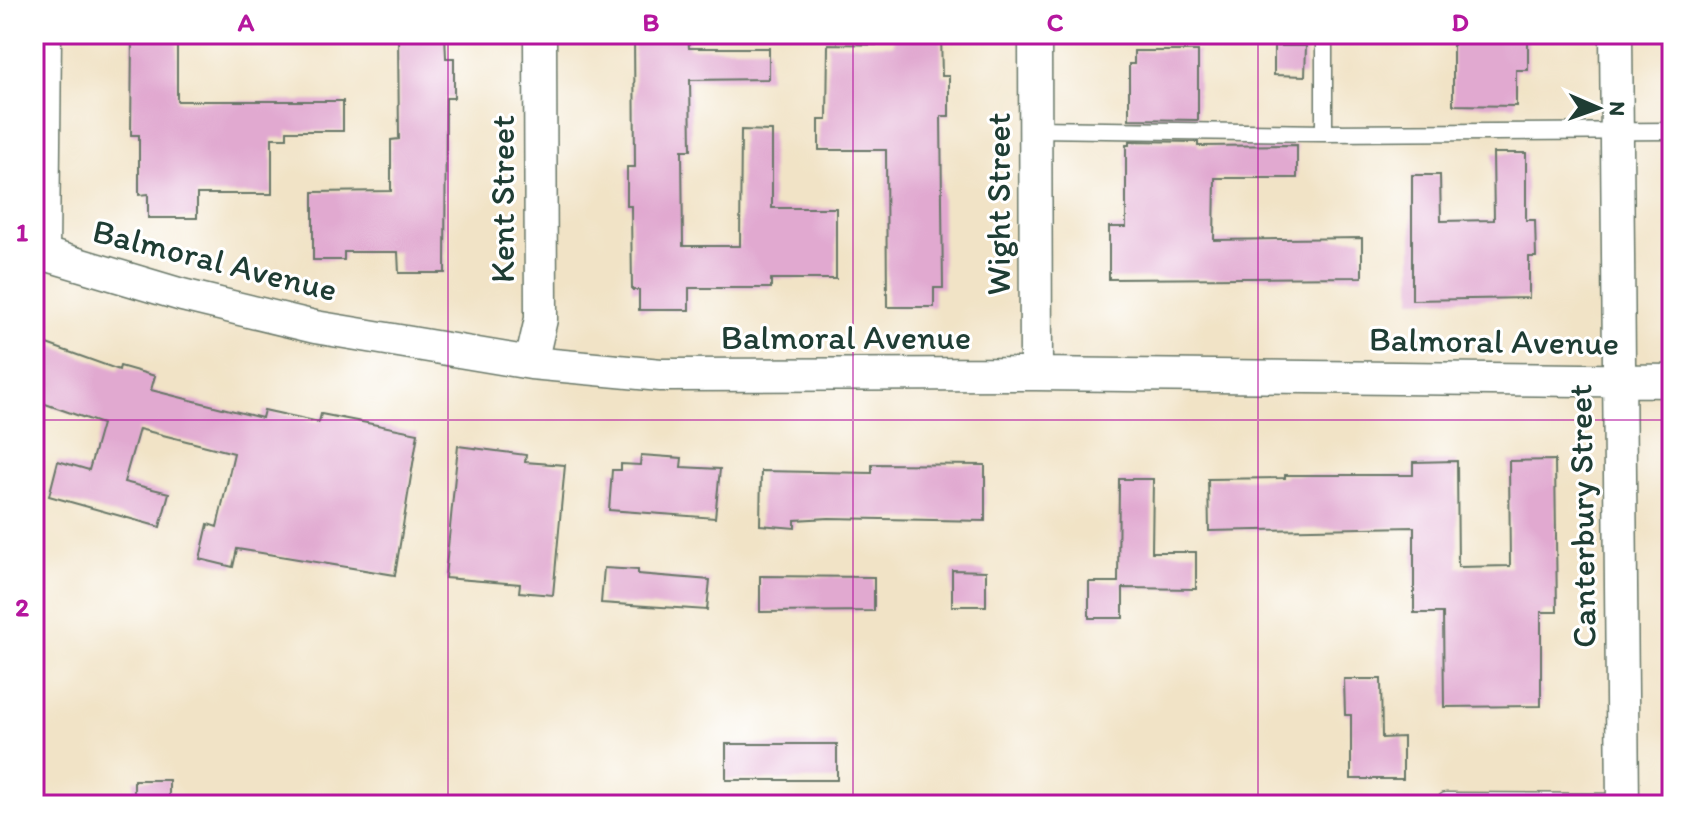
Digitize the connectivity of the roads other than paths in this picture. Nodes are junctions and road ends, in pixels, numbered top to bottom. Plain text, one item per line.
1 (45, 34) edge
2 (540, 34) edge
3 (1035, 34) edge
4 (1324, 34) edge
5 (1616, 34) edge
6 (1036, 129) junction
7 (1616, 131) junction
8 (1672, 131) edge
9 (1324, 133) junction
10 (39, 253) edge
11 (531, 363) junction
12 (1036, 374) junction
13 (1618, 381) junction
14 (1672, 381) edge
15 (1446, 801) dead end
16 (1623, 803) edge

1 - 10 street
2 - 11 street, Kent Street
3 - 6 street, Wight Street
4 - 9 lane
5 - 7 street, Canterbury Street
6 - 9 lane
6 - 12 street, Wight Street
7 - 8 lane
7 - 9 lane
7 - 13 street, Canterbury Street
10 - 11 street, Balmoral Avenue
11 - 12 street, Balmoral Avenue
12 - 13 street, Balmoral Avenue
13 - 14 street, Balmoral Avenue
13 - 16 street, Canterbury Street
15 - 16 lane

